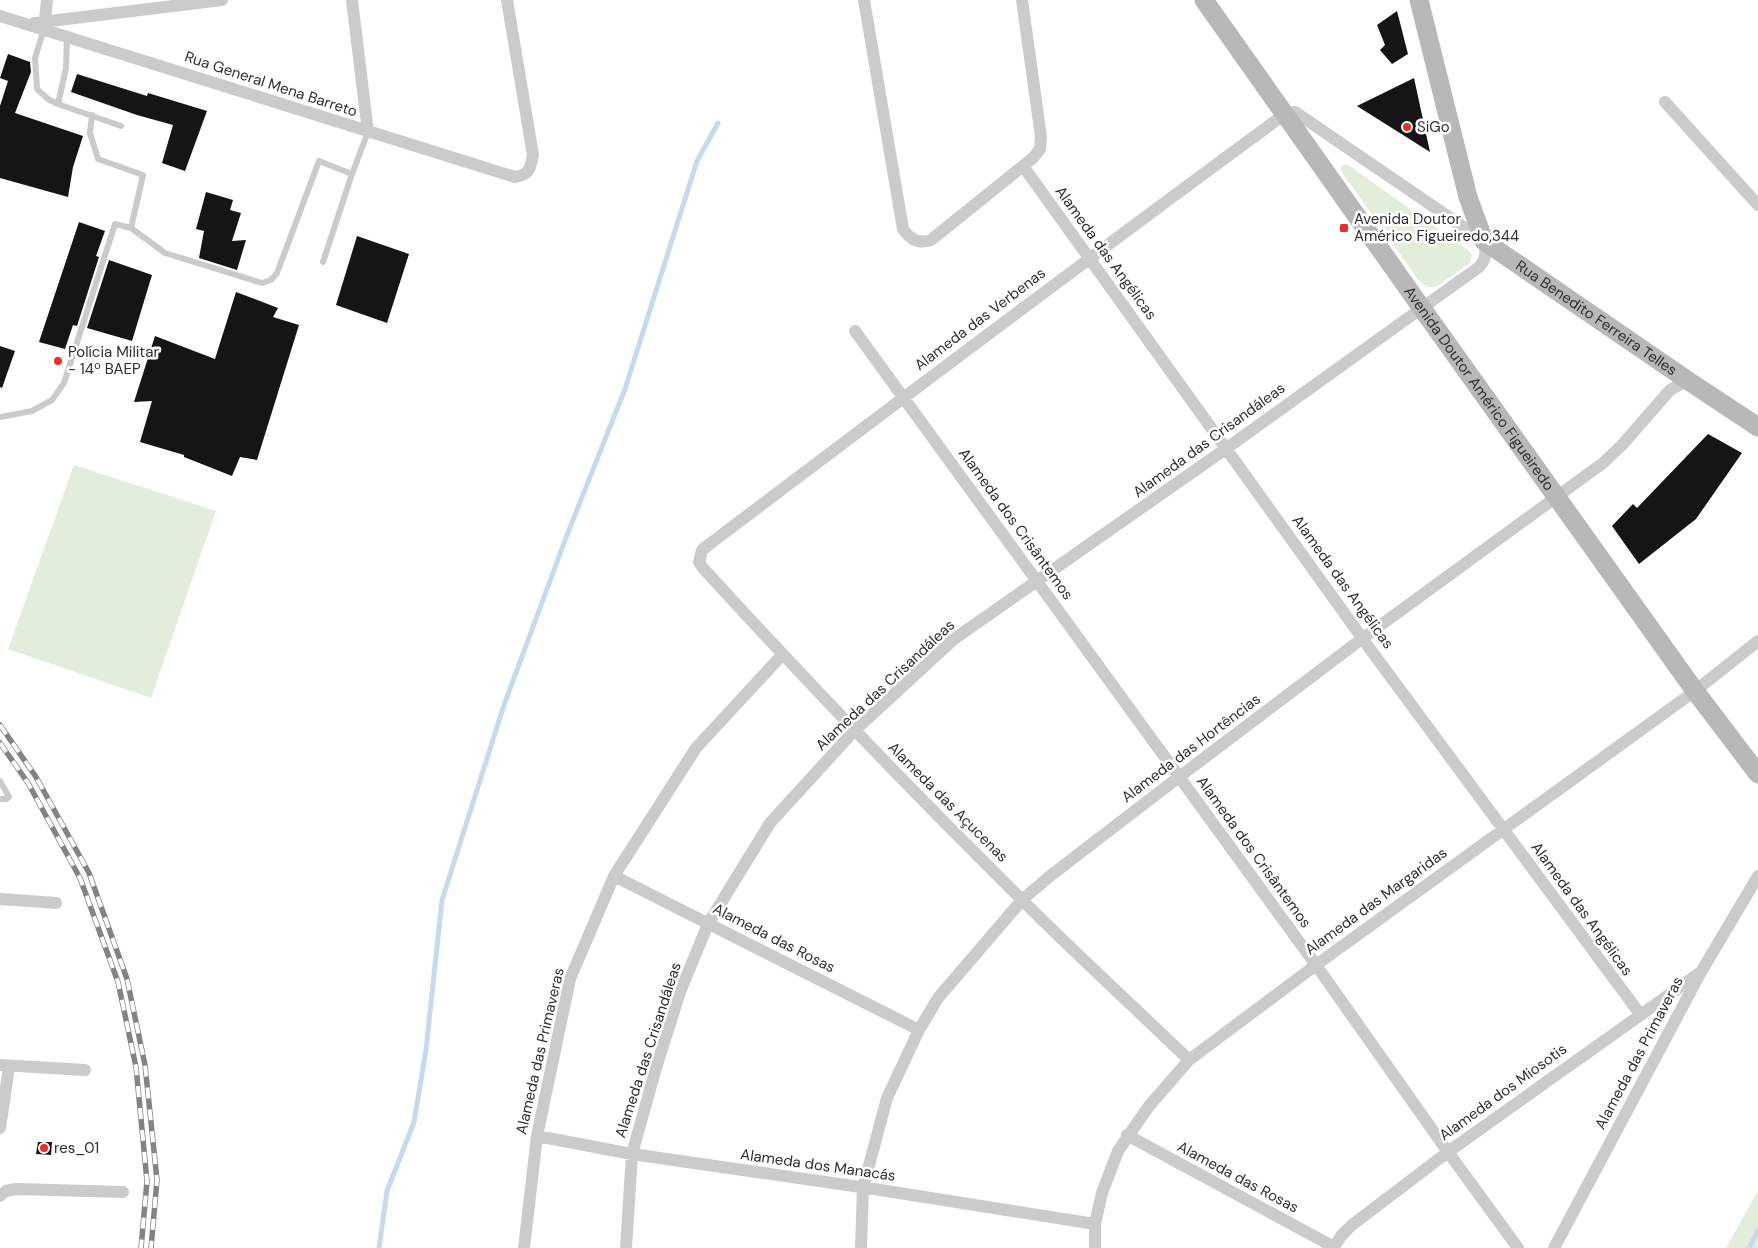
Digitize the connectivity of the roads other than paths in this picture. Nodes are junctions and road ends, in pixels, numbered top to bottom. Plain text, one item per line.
1 (47, 0) edge
2 (222, 0) edge
3 (352, 0) edge
4 (507, 0) edge
5 (864, 0) edge
6 (1022, 0) edge
7 (1204, 0) edge
8 (1419, 0) edge
9 (0, 16) edge
10 (44, 26) junction
11 (67, 36) junction
12 (1665, 102) dead end
13 (58, 104) junction
14 (1285, 114) junction
15 (92, 115) junction
16 (121, 126) dead end
17 (368, 132) junction
18 (1023, 166) junction
19 (352, 174) junction
20 (1758, 205) edge
21 (131, 228) junction
22 (1484, 241) junction
23 (1090, 257) junction
24 (322, 262) dead end
25 (1421, 307) junction
26 (855, 331) dead end
27 (1690, 382) junction
28 (903, 397) junction
29 (0, 417) edge
30 (1758, 427) edge
31 (1227, 448) junction
32 (1558, 498) junction
33 (700, 555) joint
34 (1038, 582) junction
35 (1363, 638) junction
36 (1758, 641) edge
37 (782, 655) junction
38 (1695, 691) junction
39 (854, 731) junction
40 (1758, 774) edge
41 (1179, 777) junction
42 (0, 782) edge
43 (0, 799) edge
44 (1502, 829) junction
45 (614, 876) junction
46 (1758, 876) edge
47 (0, 899) edge
48 (1022, 900) junction
49 (56, 903) dead end
50 (708, 924) junction
51 (1316, 965) junction
52 (1701, 972) junction
53 (1666, 996) junction
54 (1680, 1011) junction
55 (1640, 1014) junction
56 (919, 1030) junction
57 (1189, 1060) junction
58 (4, 1066) edge
59 (85, 1070) dead end
60 (0, 1128) edge
61 (1127, 1135) junction
62 (537, 1136) junction
63 (1448, 1152) junction
64 (632, 1154) junction
65 (863, 1188) junction
66 (123, 1192) dead end
67 (0, 1196) edge
68 (1095, 1224) junction
69 (524, 1248) edge
70 (626, 1248) edge
71 (861, 1248) edge
72 (1095, 1248) edge
73 (1333, 1248) edge
74 (1518, 1248) edge
75 (1554, 1248) edge

1 - 10 street
2 - 10 street
3 - 17 street
4 - 17 street, Rua General Mena Barreto
5 - 18 street
6 - 18 street
7 - 14 main road, Avenida Doutor Américo Figueiredo
8 - 22 main road
9 - 10 street
10 - 11 street, Rua General Mena Barreto
10 - 13 lane
11 - 13 lane
11 - 17 street, Rua General Mena Barreto
12 - 20 street
13 - 15 lane
14 - 22 street, Rua Benedito Ferreira Telles
14 - 23 street, Alameda das Verbenas
14 - 25 main road, Avenida Doutor Américo Figueiredo
15 - 16 lane
15 - 21 lane
17 - 19 lane
18 - 23 street, Alameda das Angélicas
19 - 21 lane
19 - 24 lane
21 - 29 lane
22 - 25 street, Alameda das Crisandáleas
22 - 27 main road, Rua Benedito Ferreira Telles
23 - 28 street, Alameda das Verbenas
23 - 31 street, Alameda das Angélicas
25 - 31 street, Alameda das Crisandáleas
25 - 32 main road, Avenida Doutor Américo Figueiredo
26 - 28 street, Alameda dos Crisântemos
27 - 30 main road, Rua Benedito Ferreira Telles
27 - 32 street, Alameda das Hortências
28 - 33 street, Alameda das Verbenas
28 - 34 street, Alameda dos Crisântemos
31 - 34 street, Alameda das Crisandáleas
31 - 35 street, Alameda das Angélicas
32 - 35 street, Alameda das Hortências
32 - 38 main road, Avenida Doutor Américo Figueiredo
33 - 37 street, Alameda das Açucenas
34 - 39 street, Alameda das Crisandáleas
34 - 41 street, Alameda dos Crisântemos
35 - 41 street, Alameda das Hortências
35 - 44 street, Alameda das Angélicas
36 - 38 street, Alameda das Margaridas
37 - 39 street, Alameda das Açucenas
37 - 45 street, Alameda das Primaveras
38 - 40 main road, Avenida Doutor Américo Figueiredo
38 - 44 street, Alameda das Margaridas
39 - 48 street, Alameda das Açucenas
39 - 50 street, Alameda das Crisandáleas
41 - 48 street, Alameda das Hortências
41 - 51 street, Alameda dos Crisântemos
42 - 43 lane
44 - 51 street, Alameda das Margaridas
44 - 55 street, Alameda das Angélicas
45 - 50 street, Alameda das Rosas
45 - 62 street, Alameda das Primaveras
46 - 52 street, Alameda das Primaveras
47 - 49 street
48 - 56 street, Alameda das Hortências
48 - 57 street, Alameda das Açucenas
50 - 56 street, Alameda das Rosas
50 - 64 street, Alameda das Crisandáleas
51 - 57 street, Alameda das Margaridas
51 - 63 street, Alameda dos Crisântemos
52 - 53 street, Alameda dos Miosotis
52 - 54 street, Alameda das Primaveras
53 - 54 street
53 - 55 street, Alameda dos Miosotis
54 - 75 street, Alameda das Primaveras
55 - 63 street, Alameda dos Miosotis
56 - 65 street, Alameda das Hortências
57 - 61 street, Alameda das Margaridas
58 - 59 street
58 - 60 street
61 - 68 street, Alameda das Margaridas
61 - 73 street, Alameda das Rosas
62 - 64 street, Alameda dos Manacás
62 - 69 street, Alameda das Primaveras
63 - 73 street, Alameda dos Miosotis
63 - 74 street, Alameda dos Crisântemos
64 - 65 street, Alameda dos Manacás
64 - 70 street, Alameda das Crisandáleas
65 - 68 street, Alameda dos Manacás
65 - 71 street, Alameda das Hortências
66 - 67 street
68 - 72 street, Alameda das Margaridas

